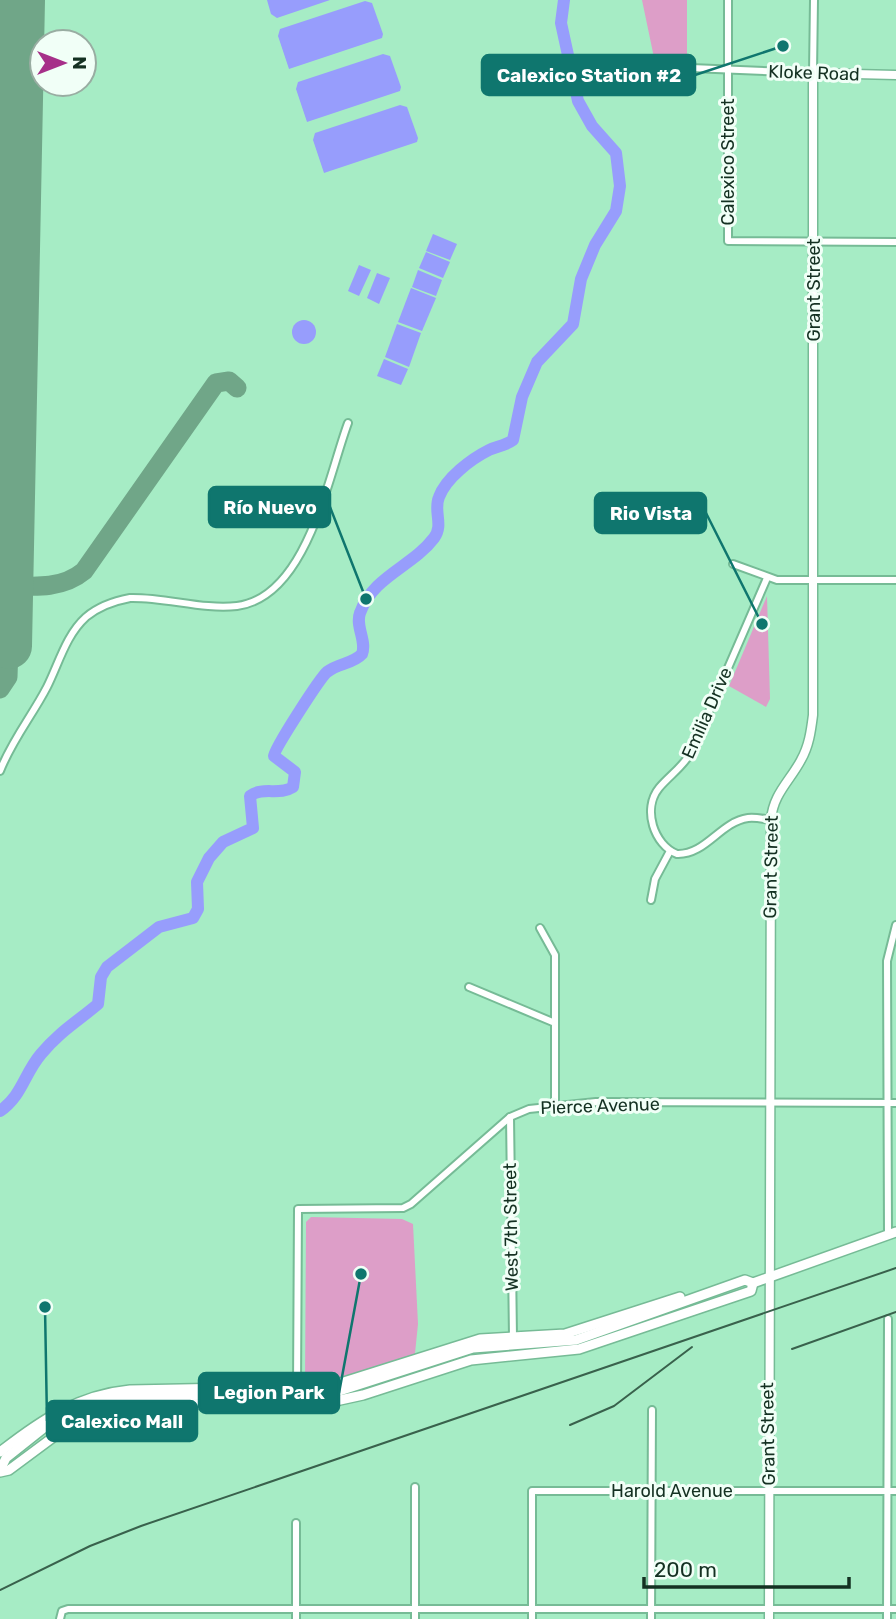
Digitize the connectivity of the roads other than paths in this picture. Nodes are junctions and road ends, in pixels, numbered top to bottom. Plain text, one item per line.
1 (728, 0) edge
2 (814, 0) edge
3 (691, 68) dead end
4 (727, 71) junction
5 (813, 73) junction
6 (896, 75) edge
7 (814, 241) junction
8 (896, 242) edge
9 (348, 423) dead end
10 (733, 564) dead end
11 (767, 578) junction
12 (813, 580) junction
13 (896, 580) edge
14 (0, 771) edge
15 (771, 820) junction
16 (670, 851) junction
17 (651, 900) dead end
18 (896, 925) edge
19 (540, 928) dead end
20 (469, 987) dead end
21 (555, 1023) junction
22 (887, 1102) junction
23 (896, 1102) edge
24 (770, 1103) junction
25 (555, 1106) junction
26 (510, 1117) junction
27 (892, 1234) edge
28 (768, 1277) junction
29 (753, 1283) junction
30 (692, 1299) junction
31 (888, 1319) dead end
32 (513, 1338) junction
33 (297, 1389) junction
34 (652, 1410) dead end
35 (0, 1452) edge
36 (0, 1471) edge
37 (415, 1487) dead end
38 (652, 1491) junction
39 (769, 1491) junction
40 (887, 1491) junction
41 (896, 1491) edge
42 (296, 1523) dead end
43 (296, 1609) junction
44 (415, 1609) junction
45 (532, 1609) junction
46 (651, 1609) junction
47 (769, 1609) junction
48 (887, 1609) junction
49 (896, 1609) edge
50 (177, 1610) junction
51 (61, 1615) edge
52 (177, 1619) edge
53 (296, 1619) edge
54 (415, 1619) edge
55 (532, 1619) edge
56 (651, 1619) edge
57 (769, 1619) edge
58 (887, 1619) edge

1 - 4 street, Calexico Street
2 - 5 street, Grant Street
3 - 4 street, Kloke Road
4 - 5 street, Kloke Road
4 - 7 street, Calexico Street
5 - 6 street, Kloke Road
5 - 7 street, Grant Street
7 - 8 street
7 - 12 street, Grant Street
9 - 14 street
10 - 11 street
11 - 12 street
11 - 16 street, Emilia Drive
12 - 13 street
12 - 15 street, Grant Street
15 - 16 street
15 - 24 street, Grant Street
16 - 17 street
18 - 22 street
19 - 21 street
20 - 21 street
21 - 25 street
22 - 23 street, Pierce Avenue
22 - 24 street, Pierce Avenue
22 - 27 street
24 - 25 street, Pierce Avenue
24 - 28 street, Grant Street
25 - 26 street, Pierce Avenue
26 - 32 street, West 7th Street
26 - 33 street, Pierce Avenue
27 - 28 main road
28 - 29 main road
28 - 39 street, Grant Street
29 - 30 main road
29 - 36 main road
30 - 32 main road
30 - 36 main road
31 - 40 street
32 - 33 main road
33 - 35 main road
34 - 38 street
37 - 44 street
38 - 39 street, Harold Avenue
38 - 45 street, Harold Avenue
38 - 46 street
39 - 40 street, Harold Avenue
39 - 47 street, Grant Street
40 - 41 street, Harold Avenue
40 - 48 street
42 - 43 street
43 - 44 street
43 - 50 street
43 - 53 street
44 - 45 street
44 - 54 street
45 - 46 street
45 - 55 street
46 - 47 street
46 - 56 street
47 - 48 street
47 - 57 street, Grant Street
48 - 49 street
48 - 58 street
50 - 51 street
50 - 52 street

